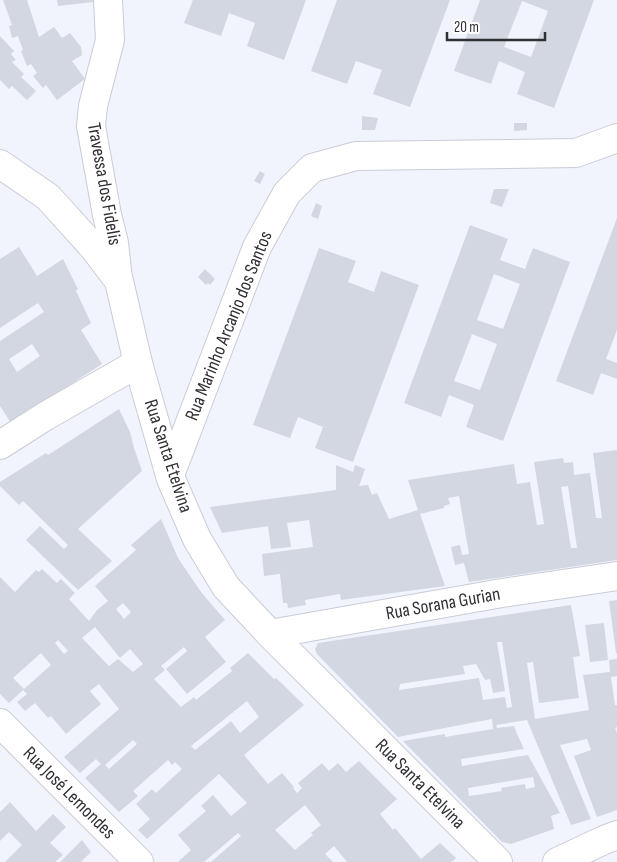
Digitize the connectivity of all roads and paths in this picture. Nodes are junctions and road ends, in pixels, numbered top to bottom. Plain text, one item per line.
1 (108, 0) edge
2 (617, 138) edge
3 (0, 164) edge
4 (118, 280) junction
5 (138, 363) junction
6 (0, 446) edge
7 (170, 475) junction
8 (617, 576) edge
9 (270, 634) junction
10 (0, 723) edge
11 (617, 835) edge
12 (139, 862) edge
13 (498, 862) edge
14 (558, 862) edge

1 - 4 street, Travessa dos Fidelis
2 - 7 street, Rua Marinho Arcanjo dos Santos
3 - 4 street, Rua Santa Etelvina
4 - 5 street, Rua Santa Etelvina
5 - 6 street
5 - 7 street, Rua Santa Etelvina
7 - 9 street, Rua Santa Etelvina
8 - 9 street, Rua Sorana Gurian
9 - 13 street, Rua Santa Etelvina
10 - 12 street, Rua José Lemondes
11 - 14 street

